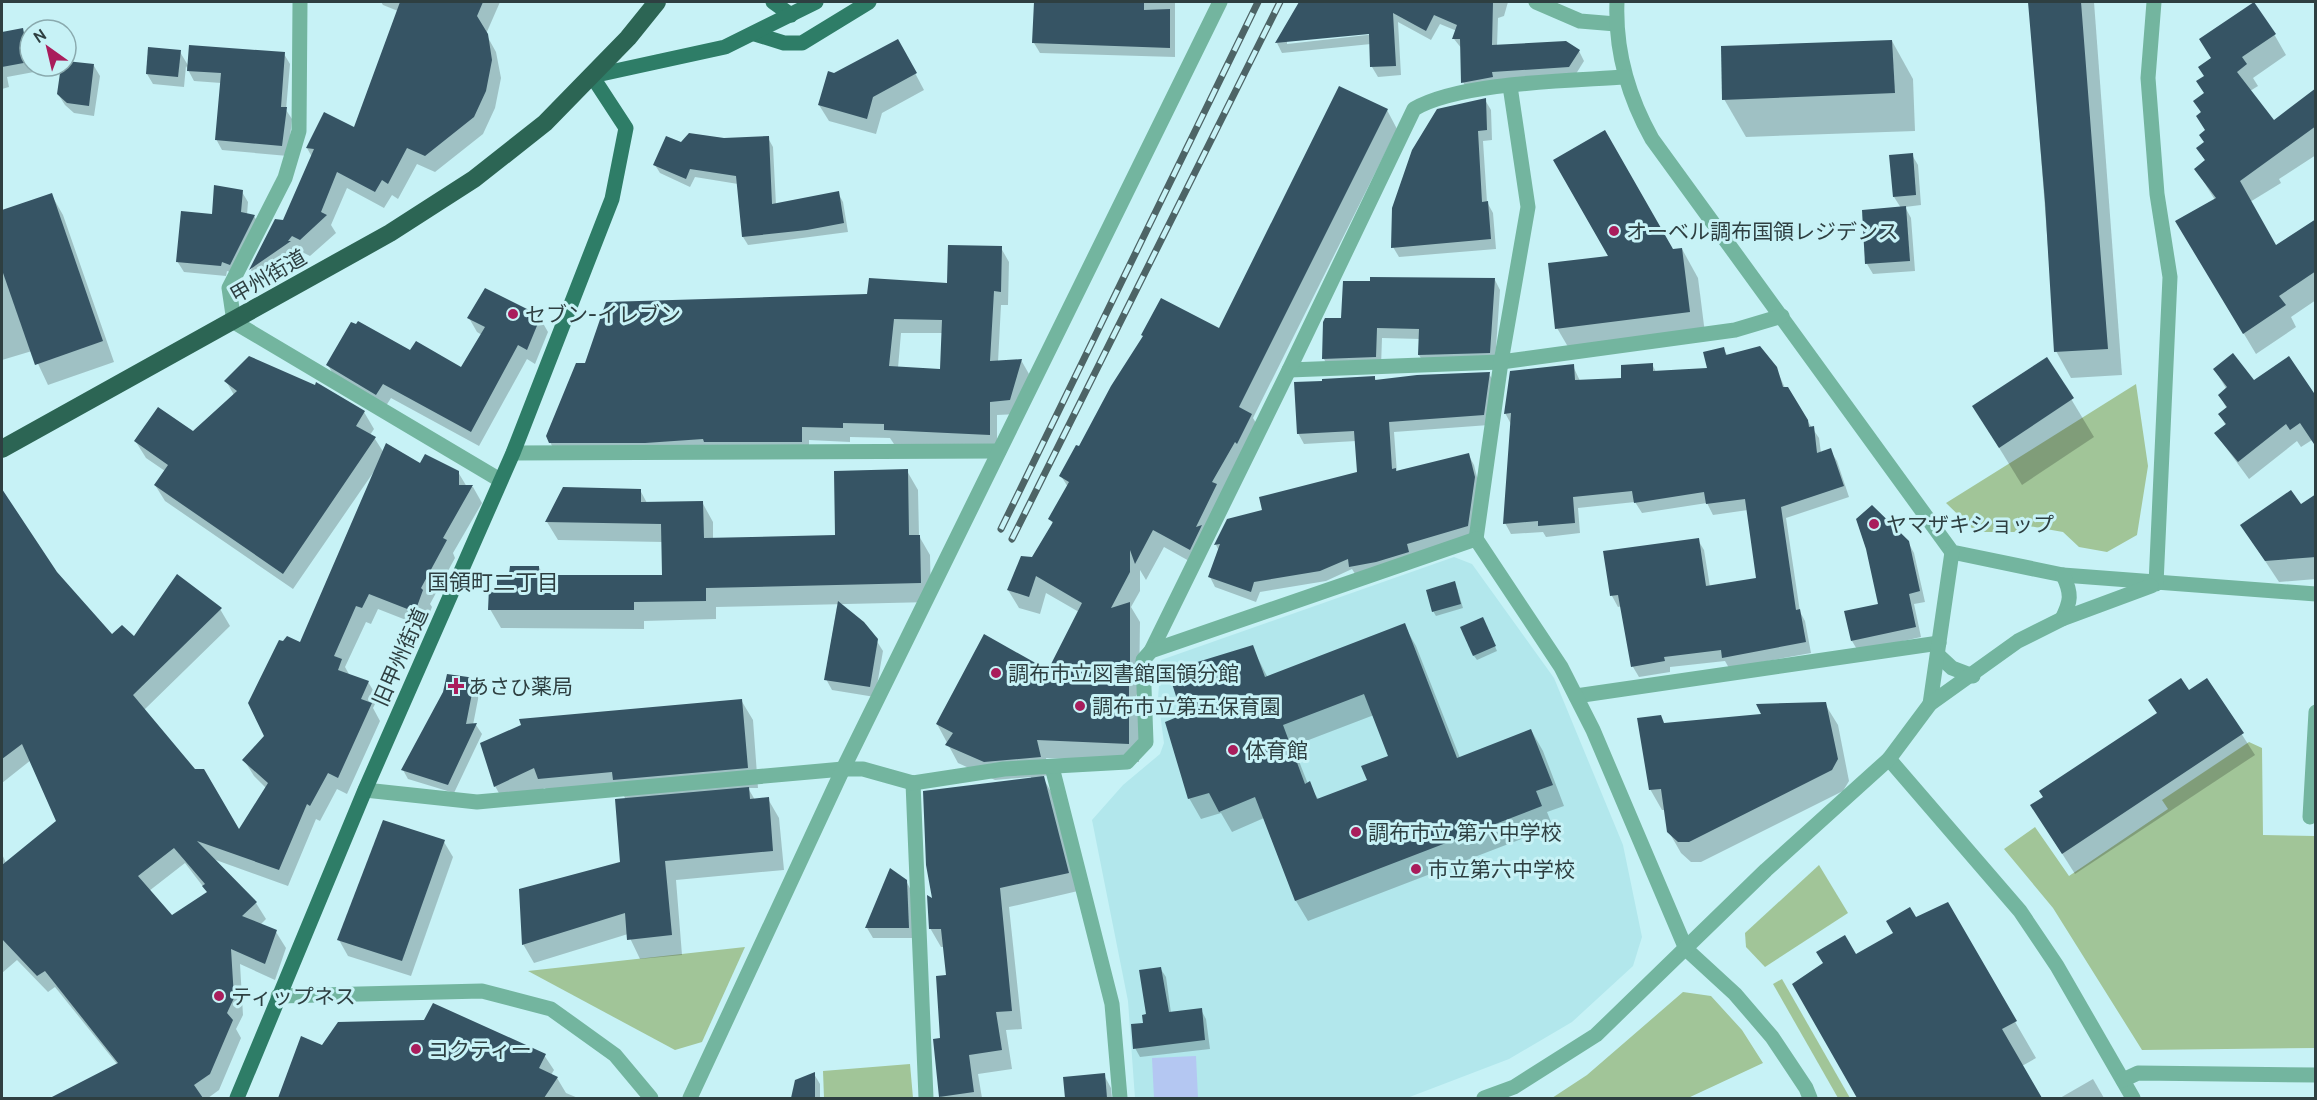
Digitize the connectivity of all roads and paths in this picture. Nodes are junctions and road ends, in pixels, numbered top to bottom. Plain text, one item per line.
1 (300, 2) edge
2 (657, 2) edge
3 (773, 2) edge
4 (800, 2) edge
5 (816, 2) edge
6 (869, 2) edge
7 (1220, 2) edge
8 (1536, 2) edge
9 (1617, 2) edge
10 (2154, 2) edge
11 (791, 15) junction
12 (1616, 24) junction
13 (755, 34) junction
14 (592, 76) junction
15 (1625, 77) junction
16 (1510, 86) junction
17 (1782, 316) junction
18 (234, 322) junction
19 (1501, 362) junction
20 (1289, 370) junction
21 (2, 449) edge
22 (999, 451) junction
23 (513, 453) junction
24 (500, 480) junction
25 (1476, 539) junction
26 (1952, 552) junction
27 (2063, 575) junction
28 (2156, 584) junction
29 (2316, 594) edge
30 (2062, 619) junction
31 (1939, 649) junction
32 (1151, 651) junction
33 (1973, 676) junction
34 (1576, 696) junction
35 (1930, 704) junction
36 (2316, 711) edge
37 (1889, 759) junction
38 (1052, 767) junction
39 (843, 769) junction
40 (913, 783) junction
41 (365, 790) junction
42 (2310, 817) dead end
43 (1686, 949) junction
44 (278, 996) junction
45 (2316, 1075) edge
46 (2123, 1080) junction
47 (237, 1098) edge
48 (651, 1098) edge
49 (690, 1098) edge
50 (926, 1098) edge
51 (1120, 1098) edge
52 (1484, 1098) edge
53 (1810, 1098) edge
54 (2133, 1098) edge

1 - 18 street
2 - 14 highway, 甲州街道
3 - 11 main road
4 - 11 main road
5 - 11 main road
6 - 13 main road
7 - 22 street
8 - 12 street
9 - 12 street
10 - 28 street
11 - 13 main road
12 - 15 street
13 - 14 main road
14 - 18 highway, 甲州街道
14 - 23 main road, 旧甲州街道
15 - 16 street
15 - 17 street
16 - 19 street
16 - 20 street
17 - 19 street
17 - 26 street
18 - 21 highway, 甲州街道
18 - 24 street
19 - 20 street
19 - 25 street
20 - 32 street
22 - 23 street
22 - 39 street
23 - 24 main road, 旧甲州街道
24 - 41 main road, 旧甲州街道
25 - 32 street
25 - 34 street
26 - 27 street
26 - 31 street
27 - 28 street
27 - 30 street
28 - 29 street
28 - 30 street
30 - 33 street
31 - 33 street
31 - 34 street
31 - 35 street
32 - 38 street
33 - 35 street
34 - 43 street
35 - 37 street
36 - 42 street
37 - 43 street
37 - 46 street
38 - 40 street
38 - 51 street
39 - 40 street
39 - 41 street
39 - 49 street
40 - 50 street
41 - 44 main road, 旧甲州街道
43 - 52 street
43 - 53 street
44 - 47 main road, 旧甲州街道
44 - 48 street
45 - 46 street
46 - 54 street

